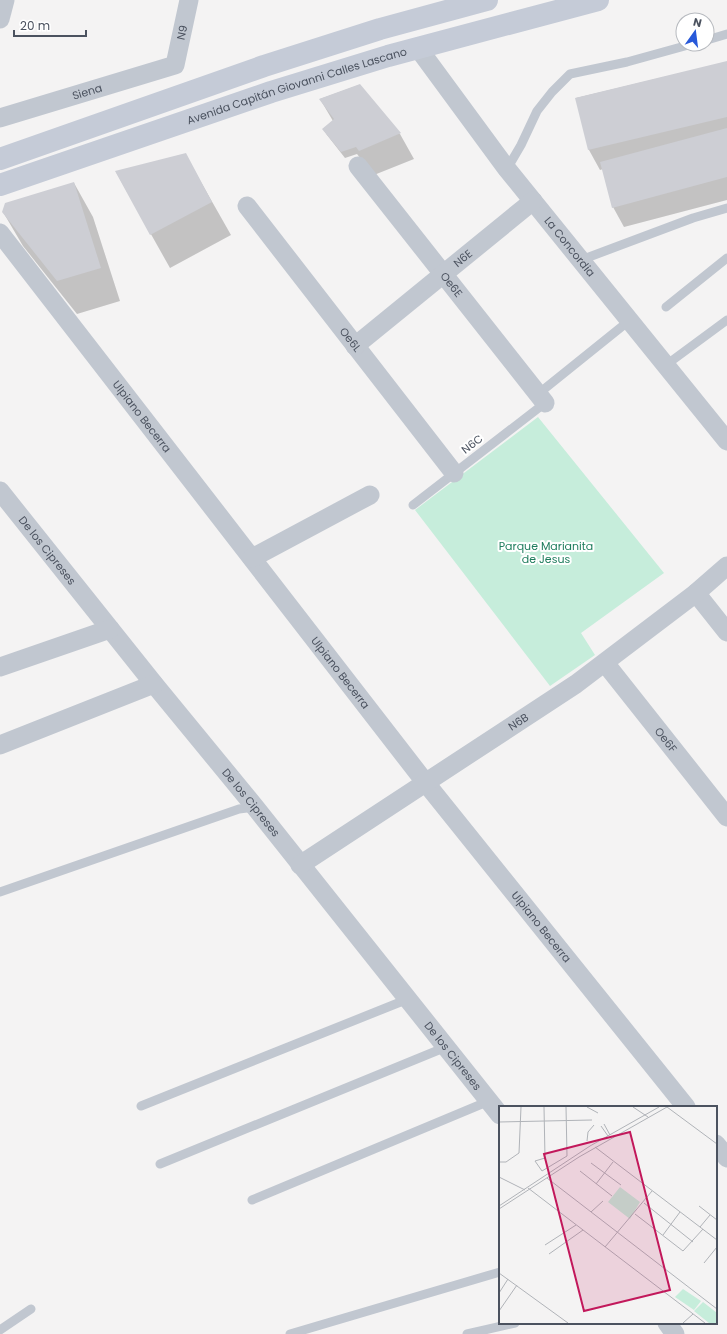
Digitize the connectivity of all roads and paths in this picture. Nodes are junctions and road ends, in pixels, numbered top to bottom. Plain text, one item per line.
1 (5, 0) edge
2 (190, 0) edge
3 (487, 0) edge
4 (598, 0) edge
5 (0, 19) edge
6 (727, 34) edge
7 (715, 38) edge
8 (418, 48) junction
9 (675, 49) edge
10 (174, 65) joint
11 (0, 118) edge
12 (0, 159) edge
13 (358, 166) dead end
14 (507, 169) junction
15 (0, 185) edge
16 (533, 201) junction
17 (247, 206) dead end
18 (727, 208) edge
19 (0, 233) edge
20 (727, 258) edge
21 (581, 260) junction
22 (443, 275) junction
23 (666, 307) dead end
24 (630, 320) junction
25 (727, 320) edge
26 (355, 346) junction
27 (666, 365) junction
28 (541, 398) junction
29 (727, 441) edge
30 (454, 473) junction
31 (0, 491) edge
32 (370, 495) dead end
33 (413, 505) dead end
34 (252, 558) junction
35 (727, 566) edge
36 (696, 593) junction
37 (110, 628) junction
38 (727, 632) edge
39 (605, 663) junction
40 (0, 667) edge
41 (154, 684) junction
42 (0, 744) edge
43 (425, 782) junction
44 (255, 807) junction
45 (727, 817) edge
46 (300, 865) junction
47 (0, 892) edge
48 (408, 999) junction
49 (446, 1047) junction
50 (141, 1106) dead end
51 (685, 1106) edge
52 (494, 1108) edge
53 (717, 1145) edge
54 (727, 1158) edge
55 (160, 1164) dead end
56 (252, 1200) dead end
57 (499, 1272) edge
58 (31, 1309) dead end
59 (511, 1324) edge
60 (668, 1324) edge
61 (0, 1330) edge
62 (290, 1334) edge
63 (467, 1334) edge
64 (676, 1334) edge

1 - 5 street
2 - 10 street, N9
3 - 12 main road
4 - 8 main road, Avenida Capitán Giovanni Calles Lascano
6 - 7 lane
8 - 14 street, La Concordia
8 - 15 main road, Avenida Capitán Giovanni Calles Lascano
9 - 14 lane
10 - 11 street, Siena
13 - 22 street, Oe6E
14 - 16 street, La Concordia
16 - 21 street, La Concordia
16 - 22 street, N6E
17 - 26 street, Oe6L
18 - 21 lane
19 - 34 street, Ulpiano Becerra
20 - 23 lane
21 - 24 street, La Concordia
22 - 26 street, N6E
22 - 28 street, Oe6E
24 - 27 street, La Concordia
24 - 28 lane, N6C
25 - 27 lane
26 - 30 street, Oe6L
27 - 29 street, La Concordia
28 - 30 lane, N6C
30 - 33 lane, N6C
31 - 37 street, De los Cipreses
32 - 34 street
34 - 43 street, Ulpiano Becerra
35 - 36 street, N6B
36 - 38 street
36 - 39 street, N6B
37 - 40 street
37 - 41 street, De los Cipreses
39 - 43 street, N6B
39 - 45 street, Oe6F
41 - 42 street
41 - 44 street, De los Cipreses
43 - 46 street, N6B
43 - 51 street, Ulpiano Becerra
44 - 46 street, De los Cipreses
44 - 47 lane
46 - 48 street, De los Cipreses
48 - 49 street, De los Cipreses
48 - 50 lane
49 - 52 street, De los Cipreses
49 - 55 lane
52 - 56 lane
53 - 54 street
57 - 62 lane
58 - 61 lane
59 - 63 lane
60 - 64 street

